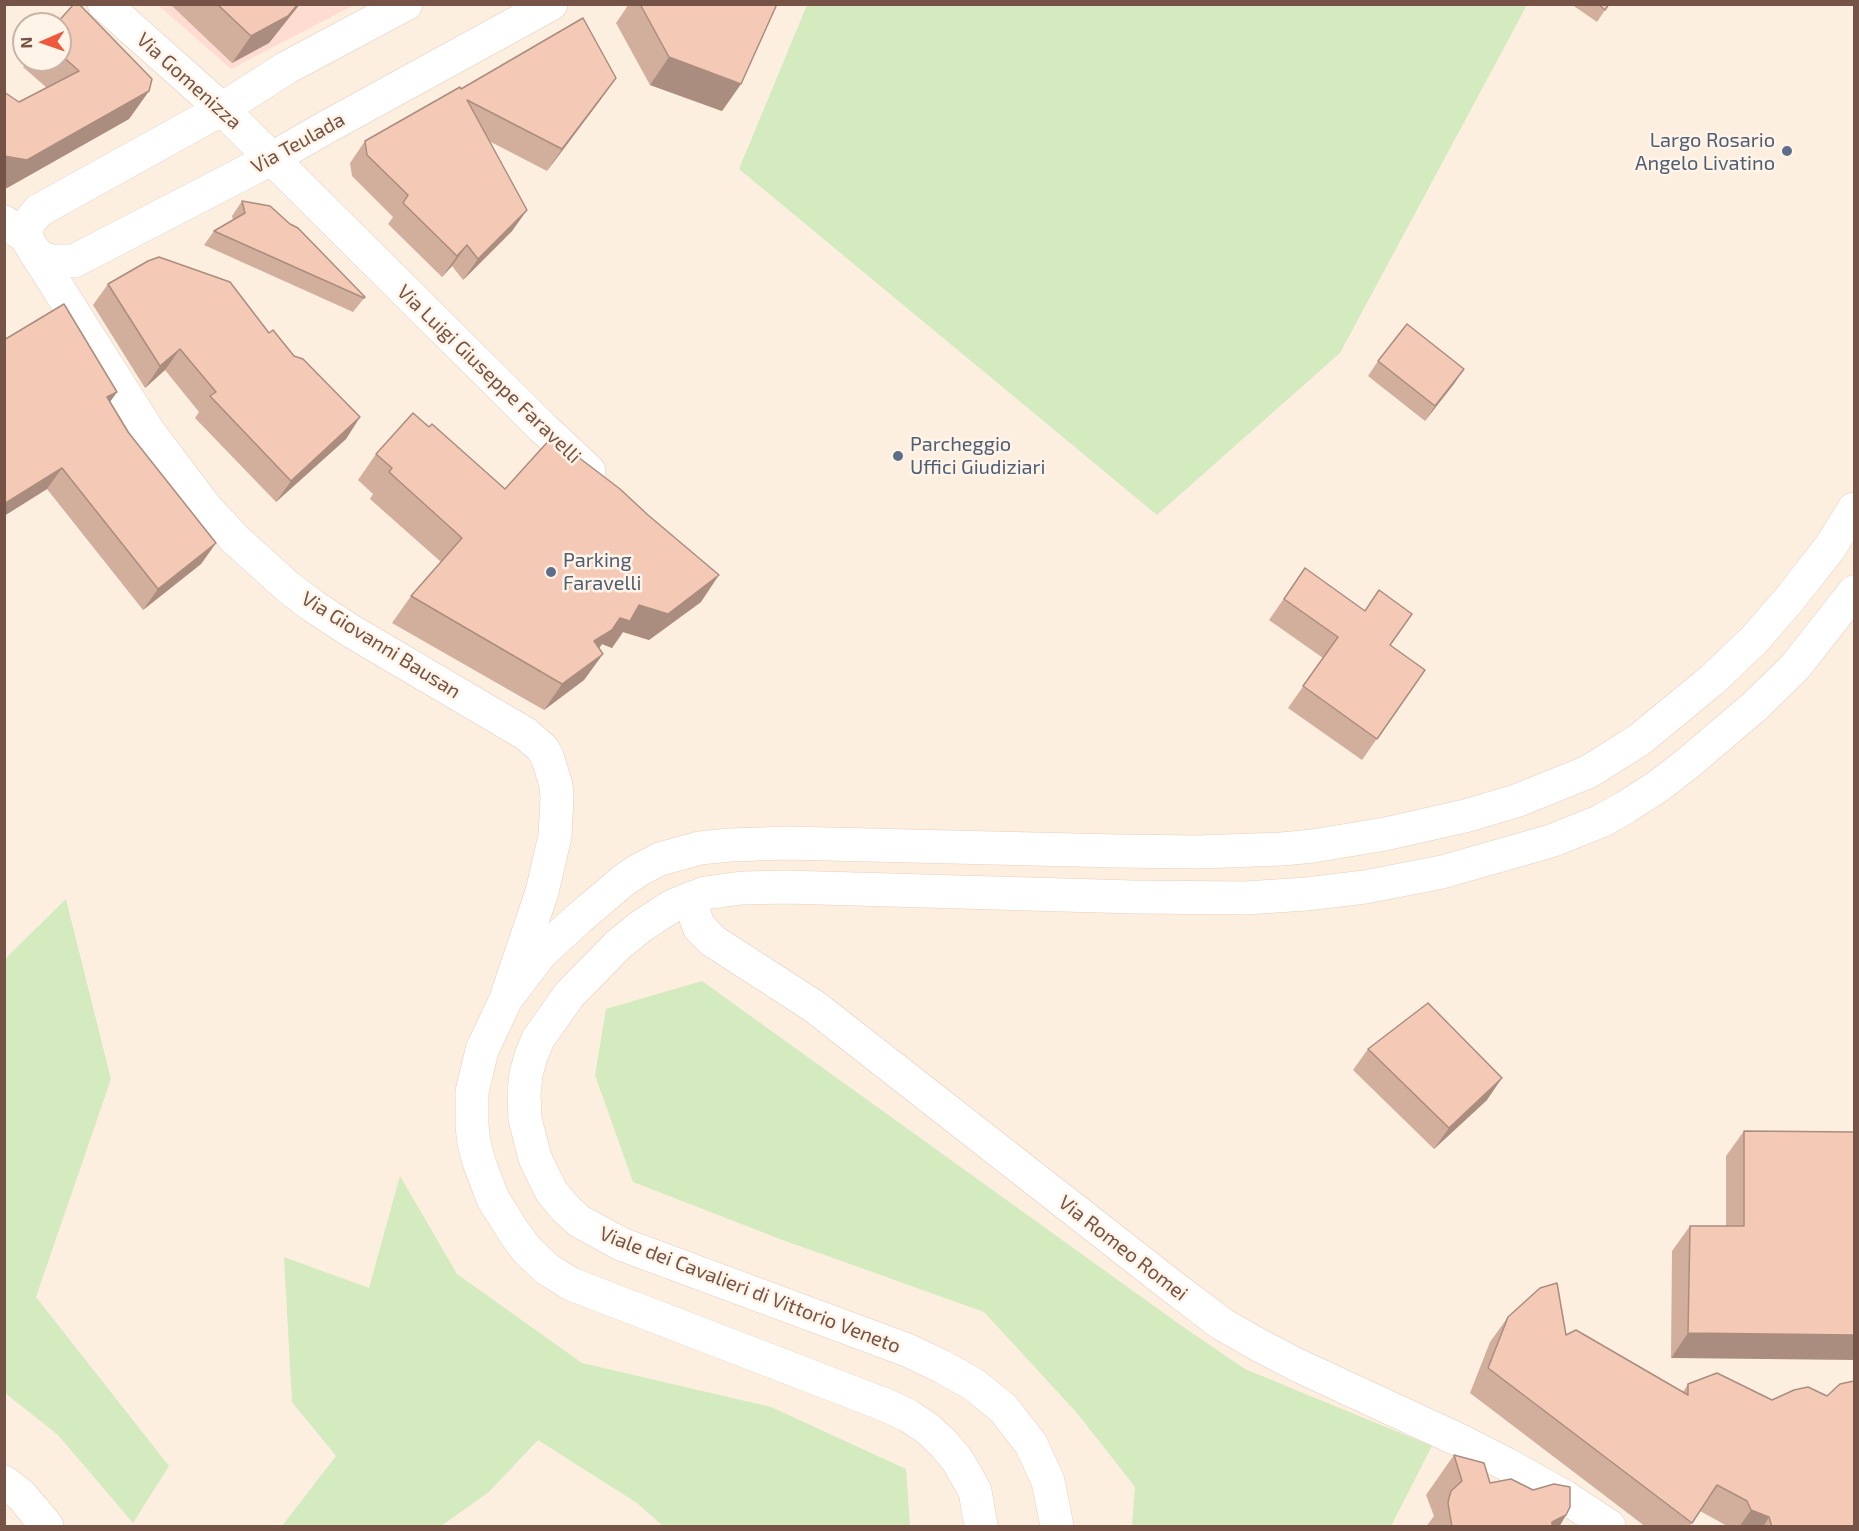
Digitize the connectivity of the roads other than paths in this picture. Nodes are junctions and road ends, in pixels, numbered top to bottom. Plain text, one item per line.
1 (104, 4) edge
2 (406, 4) edge
3 (551, 4) edge
4 (222, 109) junction
5 (271, 159) junction
6 (23, 239) edge
7 (609, 490) edge
8 (1854, 509) edge
9 (1854, 592) edge
10 (689, 899) junction
11 (506, 999) junction
12 (4, 1482) edge
13 (47, 1527) edge
14 (981, 1527) edge
15 (1057, 1527) edge
16 (1609, 1527) edge

1 - 4 main road, Via Gomenizza
2 - 4 main road
3 - 5 main road, Via Teulada
4 - 5 main road, Via Gomenizza
4 - 6 main road
5 - 6 main road, Via Teulada
5 - 7 main road, Via Luigi Giuseppe Faravelli
6 - 11 main road, Via Giovanni Bausan
8 - 11 main road
9 - 10 main road, Viale dei Cavalieri di Vittorio Veneto
10 - 15 main road, Viale dei Cavalieri di Vittorio Veneto
10 - 16 main road, Via Romeo Romei
11 - 14 main road
12 - 13 main road

